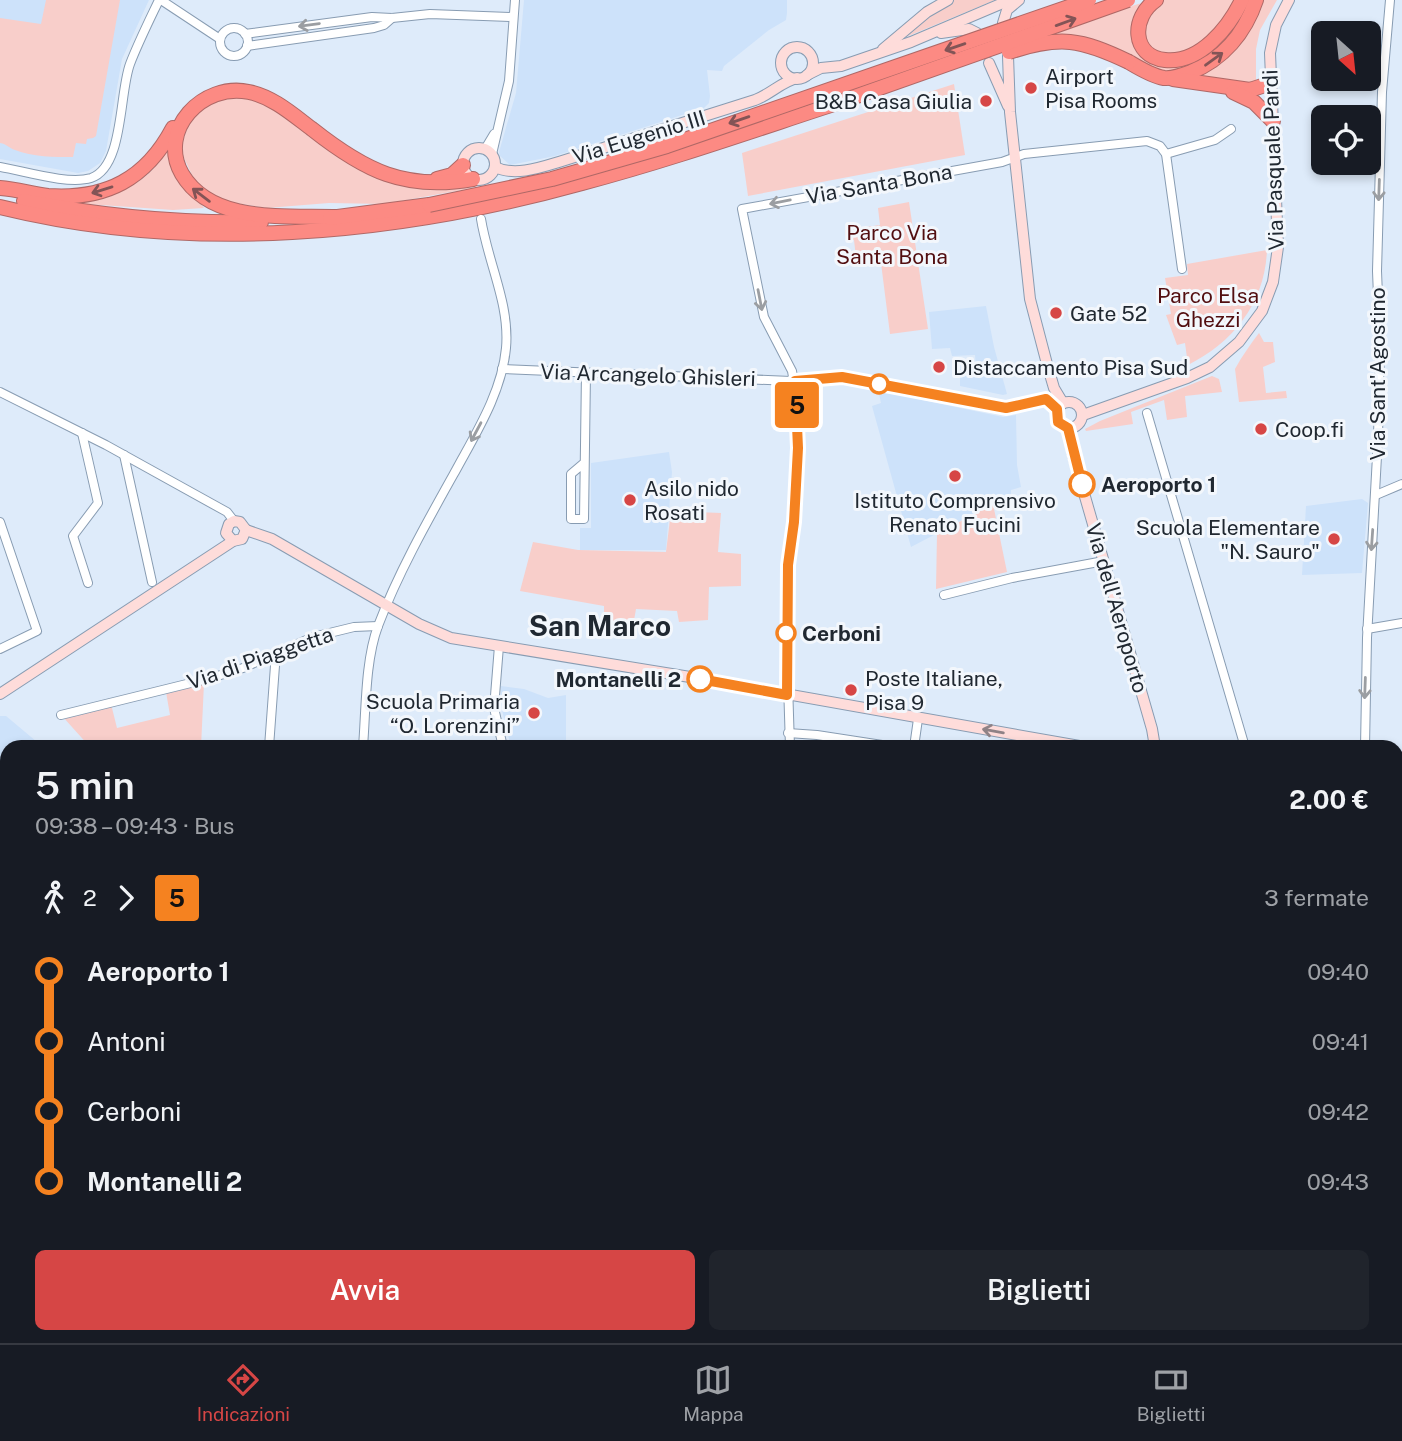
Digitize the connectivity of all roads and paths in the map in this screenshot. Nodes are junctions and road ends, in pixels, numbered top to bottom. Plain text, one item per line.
1 (160, 0) edge
2 (515, 0) edge
3 (948, 0) edge
4 (1010, 0) edge
5 (1019, 0) edge
6 (1089, 0) edge
7 (1128, 0) edge
8 (1156, 0) edge
9 (1242, 0) edge
10 (1255, 0) edge
11 (1390, 0) edge
12 (1290, 2) edge
13 (513, 17) junction
14 (392, 18) junction
15 (1003, 23) dead end
16 (931, 33) junction
17 (977, 33) dead end
18 (245, 34) junction
19 (220, 39) junction
20 (247, 46) junction
21 (878, 53) junction
22 (811, 55) junction
23 (1008, 56) dead end
24 (852, 62) junction
25 (989, 63) dead end
26 (782, 66) junction
27 (802, 77) junction
28 (1164, 78) junction
29 (1270, 83) junction
30 (1218, 86) junction
31 (840, 102) junction
32 (744, 103) junction
33 (1010, 112) junction
34 (1273, 121) junction
35 (1231, 129) dead end
36 (489, 151) junction
37 (1166, 154) junction
38 (1015, 157) junction
39 (463, 165) junction
40 (0, 167) edge
41 (495, 167) junction
42 (534, 169) junction
43 (480, 179) junction
44 (0, 188) edge
45 (0, 195) edge
46 (0, 207) edge
47 (431, 210) junction
48 (338, 217) junction
49 (481, 219) dead end
50 (1182, 269) dead end
51 (502, 369) junction
52 (586, 372) junction
53 (795, 381) junction
54 (0, 392) edge
55 (1060, 406) junction
56 (1147, 413) dead end
57 (1083, 415) junction
58 (1068, 428) junction
59 (82, 433) junction
60 (124, 455) junction
61 (584, 463) junction
62 (1402, 484) edge
63 (1376, 495) junction
64 (234, 521) junction
65 (0, 522) edge
66 (246, 530) junction
67 (233, 541) junction
68 (1104, 561) junction
69 (152, 582) dead end
70 (88, 583) dead end
71 (944, 595) dead end
72 (387, 606) junction
73 (1402, 623) edge
74 (378, 626) junction
75 (1367, 629) junction
76 (499, 646) junction
77 (0, 649) edge
78 (276, 652) junction
79 (3, 692) edge
80 (787, 695) junction
81 (61, 715) dead end
82 (918, 719) junction
83 (788, 733) junction
84 (270, 740) edge
85 (364, 740) edge
86 (501, 740) edge
87 (789, 740) edge
88 (850, 740) edge
89 (915, 740) edge
90 (1043, 740) edge
91 (1154, 740) edge
92 (1243, 740) edge
93 (1364, 740) edge

1 - 19 street
1 - 40 street
2 - 13 street
3 - 21 street
4 - 16 street, Via Eugenio III
5 - 15 street
6 -> 47 highway, bridge
31 -> 7 highway, bridge
8 - 9 highway
28 -> 10 highway
11 -> 63 street, Via Sant'Agostino
12 - 29 street, Via Pasquale Pardi
13 - 14 street
13 - 36 street
14 -> 18 street
14 - 20 street
16 - 17 street
16 - 21 street, Via Eugenio III
18 - 19 street
18 - 20 street
19 - 20 street
21 - 24 street, Via Eugenio III
22 - 24 street, Via Eugenio III
22 - 26 street
22 - 27 street
23 - 33 street
24 - 27 street, Via Eugenio III
25 - 33 street
26 - 27 street
26 - 32 street, Via Eugenio III
27 - 32 street, Via Eugenio III
28 - 30 highway
28 - 31 highway, bridge
29 - 30 highway
29 - 34 street, Via Pasquale Pardi
30 - 34 highway
31 - 47 highway
32 - 42 street, Via Eugenio III
33 - 38 street
34 - 57 street, Via Pasquale Pardi
35 - 37 street
36 - 39 street
36 - 41 street
37 - 38 street, Via Santa Bona
37 - 50 street
38 -> 53 street, Via Santa Bona
38 - 55 street
39 - 43 street
39 -> 44 highway
41 - 42 street, Via Eugenio III
41 - 43 street
42 - 43 street, Via Eugenio III
48 -> 43 highway
45 - 48 highway
46 - 47 highway
47 - 48 highway
49 - 51 street
51 - 52 street, Via Arcangelo Ghisleri
51 -> 72 street
52 - 53 street, Via Arcangelo Ghisleri
52 - 61 street
53 - 55 street, Via Arcangelo Ghisleri
53 - 80 street
54 - 59 street
55 - 57 street
55 - 58 street
56 - 92 street
57 - 58 street
58 - 68 street, Via dell'Aeroporto
59 - 60 street
59 - 70 street
60 - 64 street
60 - 69 street
61 - 61 street
62 - 63 street
63 -> 75 street, Via Sant'Agostino
64 - 66 street
64 - 67 street
65 - 77 street
66 - 67 street
66 - 72 street
67 - 79 street
68 - 71 street
68 - 91 street, Via dell'Aeroporto
72 - 74 street
72 - 76 street
73 - 75 street
74 - 78 street, Via di Piaggetta
74 - 85 street
75 -> 93 street, Via Sant'Agostino
76 - 80 street
76 - 86 street
78 - 81 street, Via di Piaggetta
78 - 84 street
80 - 82 street
80 - 83 street
82 - 89 street
90 -> 82 street
83 - 87 street
83 - 88 street

